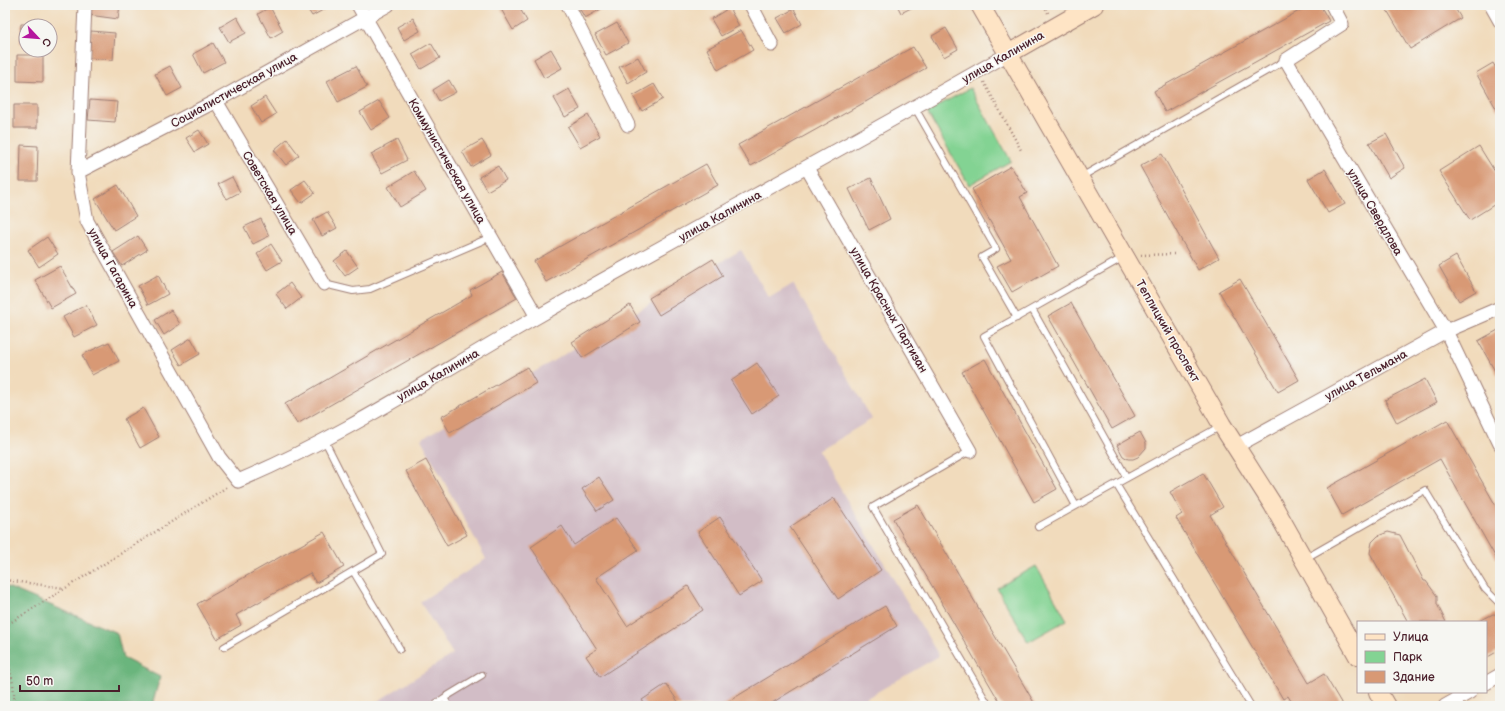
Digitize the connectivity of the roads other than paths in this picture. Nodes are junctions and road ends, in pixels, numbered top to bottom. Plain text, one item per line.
1 (86, 5) edge
2 (358, 5) edge
3 (388, 5) edge
4 (568, 5) edge
5 (751, 5) edge
6 (980, 5) edge
7 (1094, 5) edge
8 (1332, 5) edge
9 (1491, 5) edge
10 (365, 18) junction
11 (1500, 21) edge
12 (772, 45) dead end
13 (1008, 54) junction
14 (1286, 60) junction
15 (216, 101) junction
16 (915, 108) junction
17 (628, 126) dead end
18 (807, 168) junction
19 (78, 172) junction
20 (1080, 178) junction
21 (490, 236) junction
22 (1125, 256) junction
23 (324, 284) joint
24 (1500, 308) edge
25 (1032, 309) junction
26 (537, 317) junction
27 (1017, 318) junction
28 (1446, 331) junction
29 (1222, 425) junction
30 (324, 439) junction
31 (1500, 444) edge
32 (1235, 447) junction
33 (970, 451) joint
34 (1127, 478) junction
35 (238, 480) joint
36 (1116, 484) junction
37 (1076, 506) junction
38 (1038, 527) dead end
39 (1303, 559) junction
40 (353, 571) junction
41 (1500, 604) edge
42 (224, 646) dead end
43 (400, 649) dead end
44 (1357, 654) edge
45 (482, 675) dead end
46 (1500, 675) edge
47 (1487, 682) edge
48 (1379, 693) edge
49 (1468, 693) edge
50 (444, 698) junction
51 (432, 706) edge
52 (448, 706) edge
53 (989, 706) edge
54 (1251, 706) edge
55 (1386, 706) edge
56 (1445, 706) edge

1 - 19 street, улица Гагарина
2 - 10 street, Коммунистическая улица
3 - 10 street, Социалистическая улица
4 - 17 street
5 - 12 street
6 - 13 main road, Теплицкий проспект
7 - 13 main road, улица Калинина
8 - 14 street
9 - 11 street
10 - 15 street, Социалистическая улица
10 - 21 street, Коммунистическая улица
13 - 16 street, улица Калинина
13 - 20 main road, Теплицкий проспект
14 - 20 lane
14 - 28 street, улица Свердлова
15 - 19 street, Социалистическая улица
15 - 23 street, Советская улица
16 - 18 street, улица Калинина
16 - 27 lane
18 - 26 street, улица Калинина
18 - 33 street, улица Красных Партизан
19 - 35 street, улица Гагарина
20 - 22 main road, Теплицкий проспект
21 - 23 lane
21 - 26 street, Коммунистическая улица
22 - 25 lane
22 - 29 main road, Теплицкий проспект
24 - 28 street, улица Тельмана
25 - 27 lane
25 - 34 lane
26 - 30 street, улица Калинина
27 - 37 lane
28 - 31 street, улица Свердлова
28 - 32 street, улица Тельмана
29 - 32 main road, Теплицкий проспект
29 - 34 lane
30 - 35 street, улица Калинина
30 - 40 lane
32 - 39 main road, Теплицкий проспект
33 - 53 lane
34 - 36 lane
36 - 37 lane
36 - 54 lane
37 - 38 lane
39 - 41 lane
39 - 44 main road, Теплицкий проспект
40 - 42 lane
40 - 43 lane
45 - 50 lane
46 - 47 street
48 - 55 main road
49 - 56 street
50 - 51 lane
50 - 52 lane

